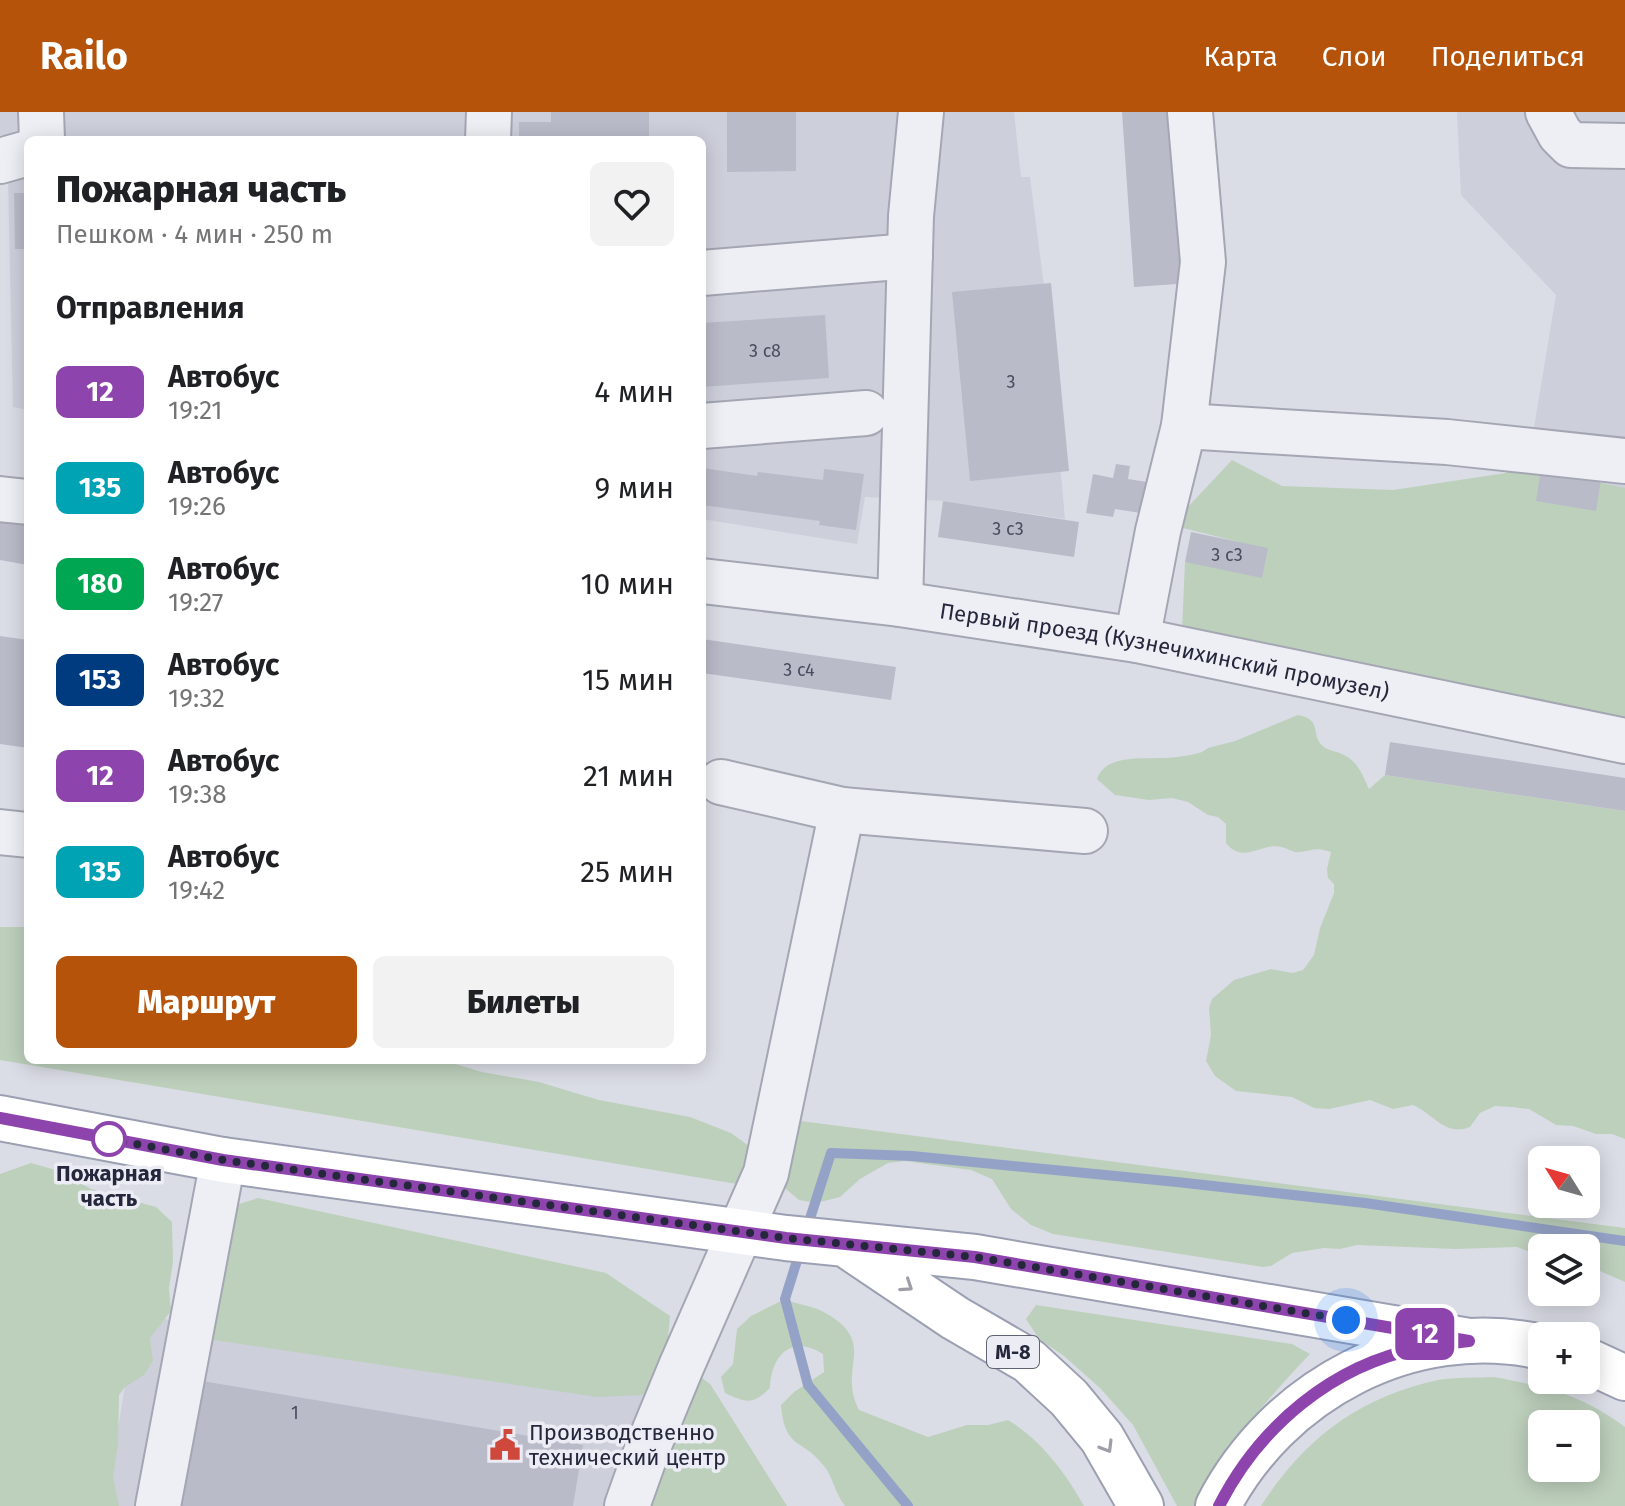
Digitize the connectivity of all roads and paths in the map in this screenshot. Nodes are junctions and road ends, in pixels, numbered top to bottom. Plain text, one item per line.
1 (41, 112) edge
2 (489, 112) edge
3 (921, 112) edge
4 (1190, 112) edge
5 (1548, 112) edge
6 (42, 136) edge
7 (488, 136) edge
8 (1625, 146) edge
9 (24, 154) edge
10 (0, 161) edge
11 (910, 256) junction
12 (706, 273) edge
13 (866, 413) dead end
14 (706, 426) edge
15 (1184, 426) junction
16 (1625, 461) edge
17 (0, 499) edge
18 (24, 502) edge
19 (706, 581) edge
20 (900, 604) junction
21 (1137, 640) junction
22 (1625, 741) edge
23 (721, 782) dead end
24 (842, 810) junction
25 (1085, 831) dead end
26 (0, 832) edge
27 (24, 835) edge
28 (0, 1118) edge
29 (223, 1160) junction
30 (742, 1230) junction
31 (815, 1240) junction
32 (1469, 1341) junction
33 (1528, 1345) edge
34 (1600, 1366) edge
35 (1625, 1378) edge
36 (158, 1506) edge
37 (627, 1506) edge
38 (1141, 1506) edge
39 (1218, 1506) edge

1 - 6 street
2 - 7 street
3 - 11 street
4 - 15 street
5 - 8 street
9 - 10 street
11 - 12 street
11 - 20 street
13 - 14 street
15 - 16 street
15 - 21 street
17 - 18 street
19 - 20 street, Первый проезд (Кузнечихинский промузел)
20 - 21 street, Первый проезд (Кузнечихинский промузел)
21 - 22 street, Первый проезд (Кузнечихинский промузел)
23 - 24 street
24 - 25 street
24 - 30 street
26 - 27 street
28 - 29 main road, М-8
29 - 30 main road, М-8
29 - 36 street
30 - 31 main road, М-8
30 - 37 street
31 - 32 main road, М-8
31 -> 38 main road, М-8
32 - 33 main road, М-8
32 - 39 main road, М-8
34 - 35 main road

